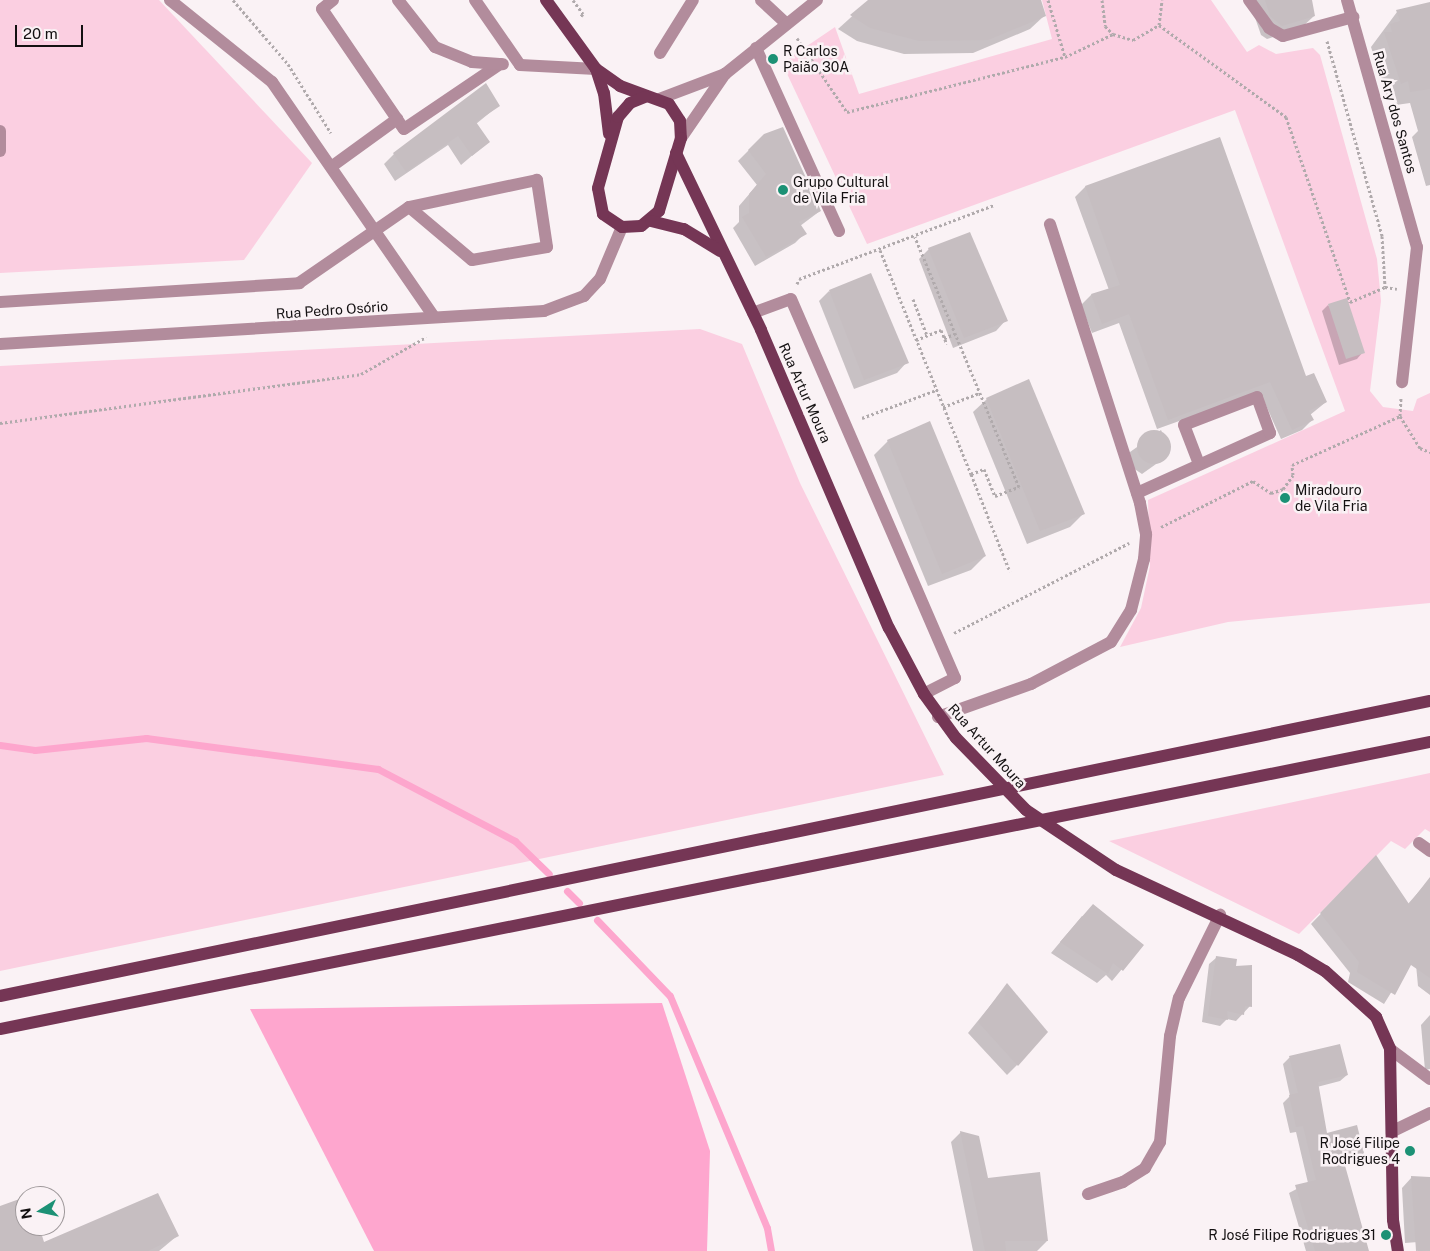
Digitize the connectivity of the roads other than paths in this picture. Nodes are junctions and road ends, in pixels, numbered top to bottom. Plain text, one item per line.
1 (170, 0) edge
2 (333, 0) edge
3 (398, 0) edge
4 (475, 0) edge
5 (546, 0) edge
6 (693, 0) edge
7 (761, 0) edge
8 (817, 0) edge
9 (1249, 0) edge
10 (1347, 0) edge
11 (1353, 17) junction
12 (787, 24) junction
13 (756, 48) junction
14 (660, 53) dead end
15 (500, 64) junction
16 (520, 65) junction
17 (596, 69) junction
18 (725, 74) junction
19 (645, 97) junction
20 (659, 99) junction
21 (397, 119) junction
22 (0, 130) edge
23 (681, 138) junction
24 (609, 149) junction
25 (0, 151) edge
26 (676, 153) junction
27 (331, 167) junction
28 (408, 207) junction
29 (651, 221) junction
30 (1050, 224) dead end
31 (622, 227) junction
32 (371, 230) junction
33 (839, 231) dead end
34 (720, 251) junction
35 (0, 302) edge
36 (754, 313) junction
37 (434, 317) junction
38 (0, 344) edge
39 (1402, 382) road end
40 (1199, 464) junction
41 (1137, 493) junction
42 (924, 694) junction
43 (1430, 702) edge
44 (938, 717) junction
45 (1430, 742) edge
46 (1419, 843) dead end
47 (1430, 851) edge
48 (1220, 915) junction
49 (0, 996) edge
50 (0, 1030) edge
51 (1390, 1050) junction
52 (1430, 1079) edge
53 (1430, 1113) edge
54 (1393, 1131) junction
55 (1088, 1194) dead end
56 (1398, 1251) edge

1 - 27 street
2 - 21 street
3 - 15 street
4 - 16 street
5 - 17 main road
6 - 14 street
7 - 12 street
8 - 12 street
9 - 11 street
10 - 11 street, Rua Ary dos Santos
11 - 39 street, Rua Ary dos Santos
12 - 13 street
13 - 18 street
13 - 33 street
15 - 16 street
15 - 21 street
16 - 17 street
17 - 19 main road
17 - 24 main road
18 - 20 street
18 - 23 street
19 - 20 main road
19 - 24 main road
20 - 23 main road
21 - 27 street
22 - 25 street
23 - 26 main road
24 - 31 main road
26 - 29 main road
26 - 34 main road, Rua Artur Moura
27 - 32 street
28 - 28 street
28 - 32 street
29 - 31 main road
29 - 34 main road, Rua Artur Moura
30 - 41 street
31 - 37 street, Rua Pedro Osório
32 - 35 street
32 - 37 street
34 - 36 main road, Rua Artur Moura
36 - 42 main road, Rua Artur Moura
36 - 42 street
37 - 38 street, Rua Pedro Osório
40 - 40 street
40 - 41 street
41 - 44 street
42 - 44 main road, Rua Artur Moura
43 - 49 main road
44 - 48 main road, Rua Artur Moura, bridge
45 - 50 main road
46 - 47 street
48 - 51 main road, Rua Artur Moura
48 - 55 street
51 - 52 street
51 - 54 main road
53 - 54 street
54 - 56 main road

